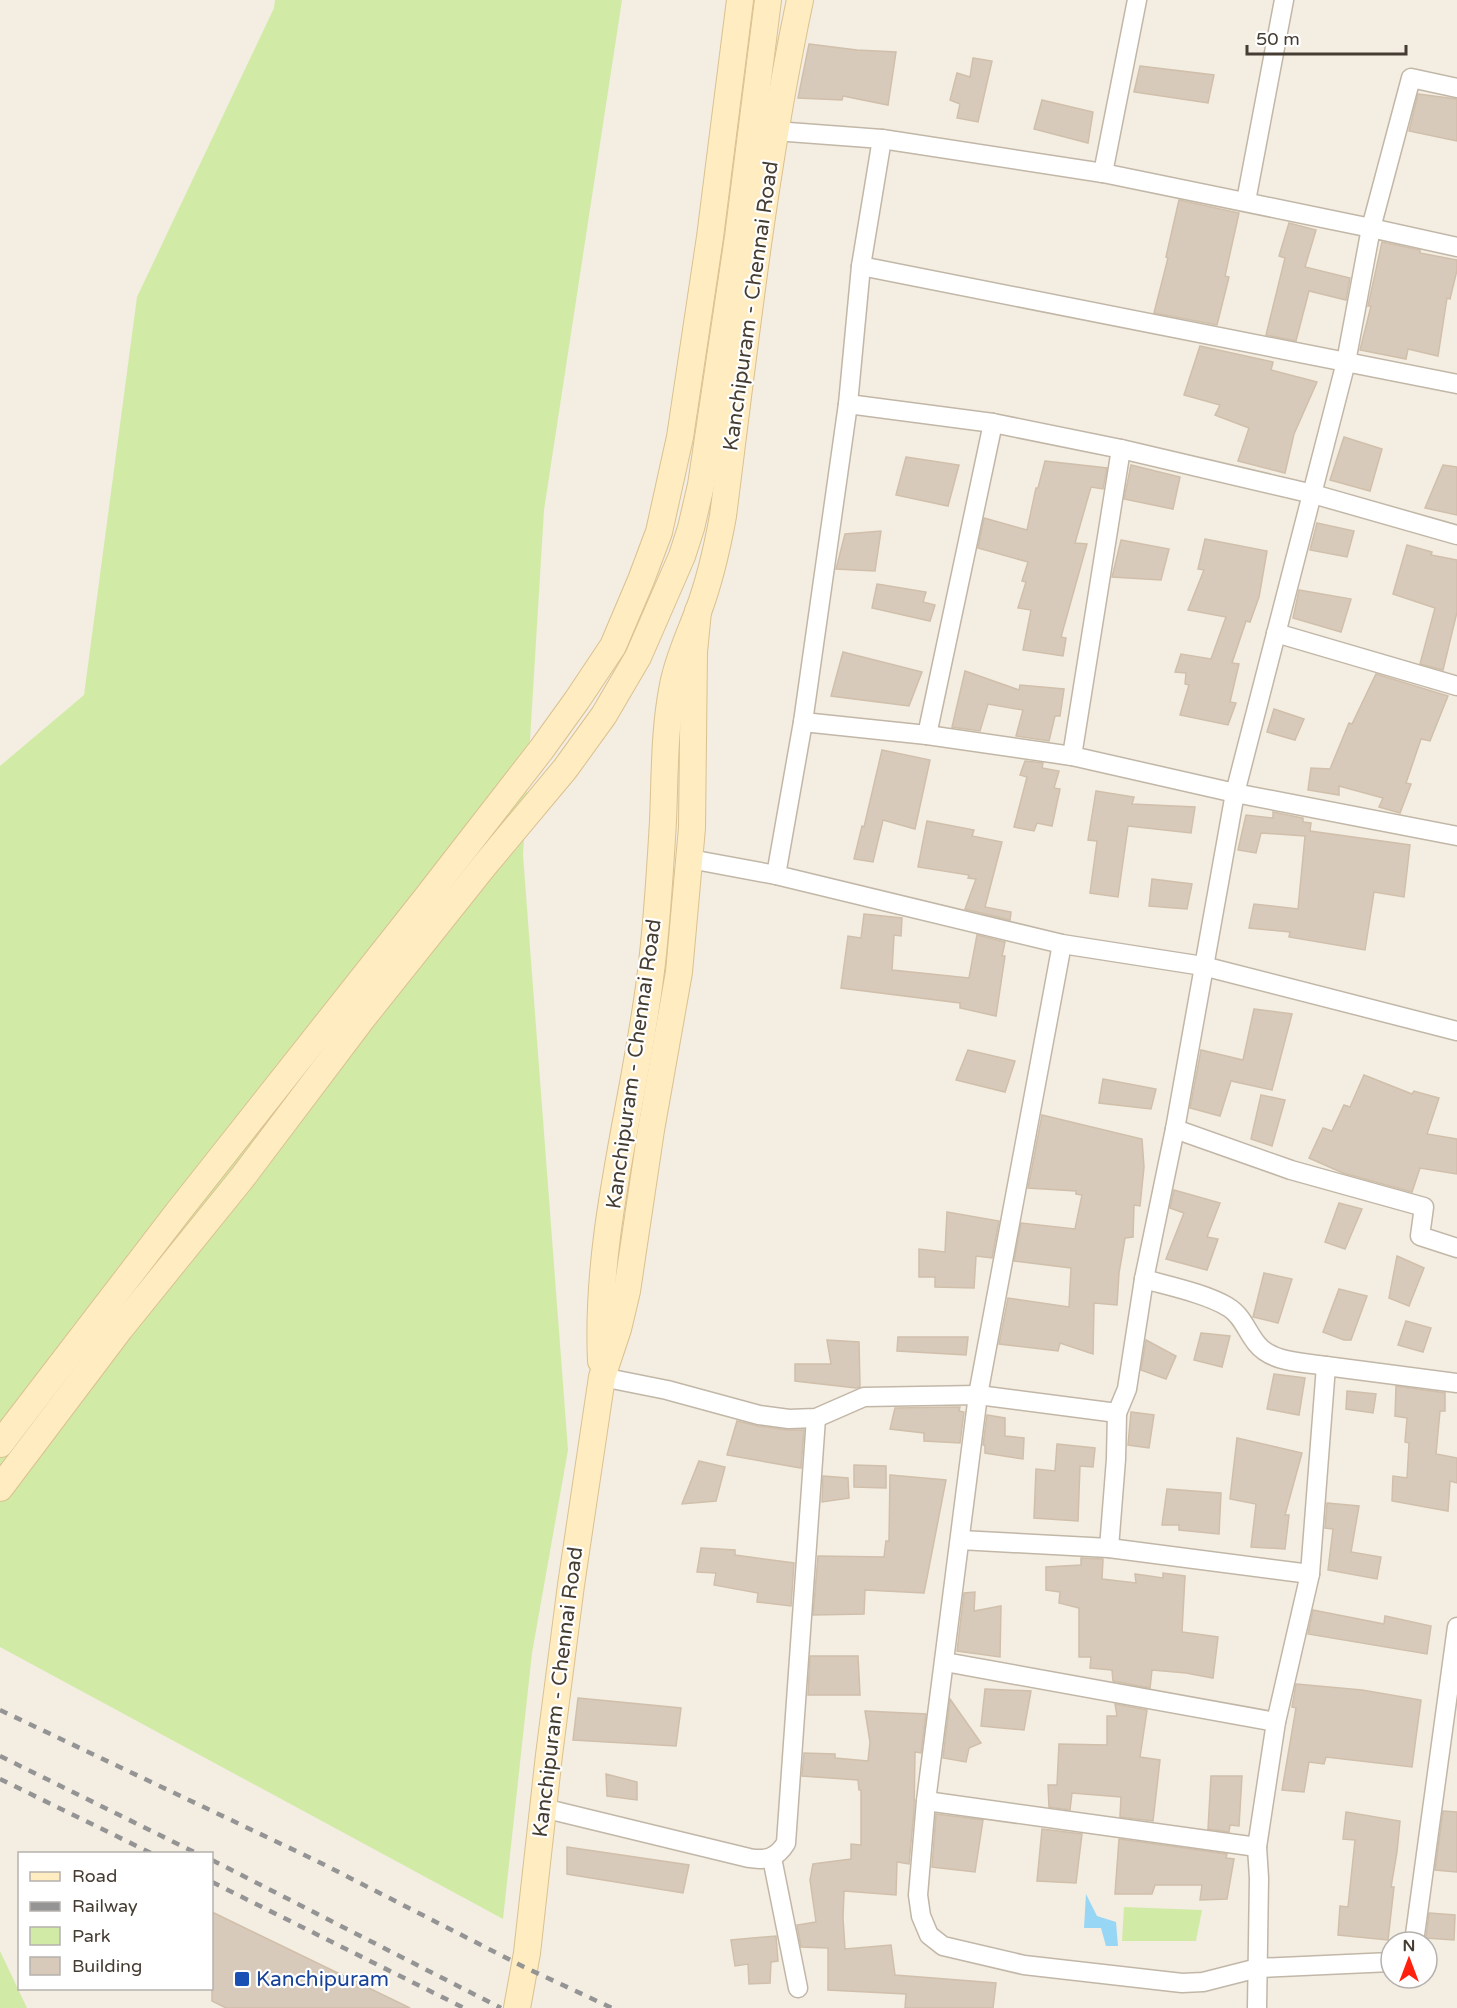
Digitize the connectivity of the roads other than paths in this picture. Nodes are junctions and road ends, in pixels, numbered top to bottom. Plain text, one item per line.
1 (740, 0) edge
2 (768, 0) edge
3 (800, 0) edge
4 (1137, 0) edge
5 (1284, 0) edge
6 (1457, 88) edge
7 (775, 131) junction
8 (882, 139) junction
9 (1103, 173) junction
10 (1246, 201) junction
11 (1371, 228) junction
12 (1457, 247) edge
13 (861, 266) junction
14 (1346, 362) junction
15 (1457, 384) edge
16 (848, 404) junction
17 (993, 423) junction
18 (1121, 449) junction
19 (1313, 494) junction
20 (1457, 535) edge
21 (698, 611) junction
22 (1276, 633) junction
23 (1457, 686) edge
24 (803, 722) junction
25 (927, 735) junction
26 (1072, 756) junction
27 (1234, 793) junction
28 (1457, 837) edge
29 (690, 859) junction
30 (776, 875) junction
31 (1062, 944) junction
32 (1203, 966) junction
33 (1457, 1031) edge
34 (1175, 1129) junction
35 (1457, 1248) edge
36 (1144, 1279) junction
37 (1326, 1366) junction
38 (602, 1377) junction
39 (1457, 1383) edge
40 (978, 1395) junction
41 (1117, 1413) junction
42 (816, 1418) junction
43 (0, 1444) edge
44 (0, 1488) edge
45 (960, 1540) junction
46 (1109, 1548) junction
47 (1310, 1574) junction
48 (1457, 1627) edge
49 (945, 1662) junction
50 (1276, 1722) junction
51 (926, 1801) junction
52 (543, 1808) junction
53 (1257, 1847) junction
54 (772, 1858) junction
55 (1416, 1930) edge
56 (1379, 1963) edge
57 (1258, 1968) junction
58 (798, 1988) dead end
59 (517, 2008) edge
60 (1257, 2008) edge

1 - 43 main road
2 - 44 main road
3 - 7 main road, Kanchipuram - Chennai Road
4 - 9 street
5 - 10 street
6 - 11 street
7 - 8 street
7 - 21 main road, Kanchipuram - Chennai Road
8 - 9 street
8 - 13 street
9 - 10 street
10 - 11 street
11 - 12 street
11 - 14 street
13 - 14 street
13 - 16 street
14 - 15 street
14 - 19 street
16 - 17 street
16 - 24 street
17 - 18 street
17 - 25 street
18 - 19 street
18 - 26 street
19 - 20 street
19 - 22 street
21 - 29 main road, Kanchipuram - Chennai Road
21 - 38 main road, Kanchipuram - Chennai Road
22 - 23 street
22 - 27 street
24 - 25 street
24 - 30 street
25 - 26 street
26 - 27 street
27 - 28 street
27 - 32 street
29 - 30 street
29 - 38 main road, Kanchipuram - Chennai Road
30 - 31 street
31 - 32 street
31 - 40 street
32 - 33 street
32 - 34 street
34 - 35 street
34 - 36 street
36 - 37 street
36 - 41 street
37 - 39 street
37 - 47 street
38 - 42 street
38 - 52 main road, Kanchipuram - Chennai Road
40 - 41 street
40 - 42 street
40 - 45 street
41 - 46 street
42 - 54 street
45 - 46 street
45 - 49 street
46 - 47 street
47 - 50 street
48 - 55 street
49 - 50 street
49 - 51 street
50 - 53 street
51 - 53 street
51 - 57 street
52 - 54 street
52 - 59 main road, Kanchipuram - Chennai Road
53 - 57 street
54 - 58 street
56 - 57 street
57 - 60 street

